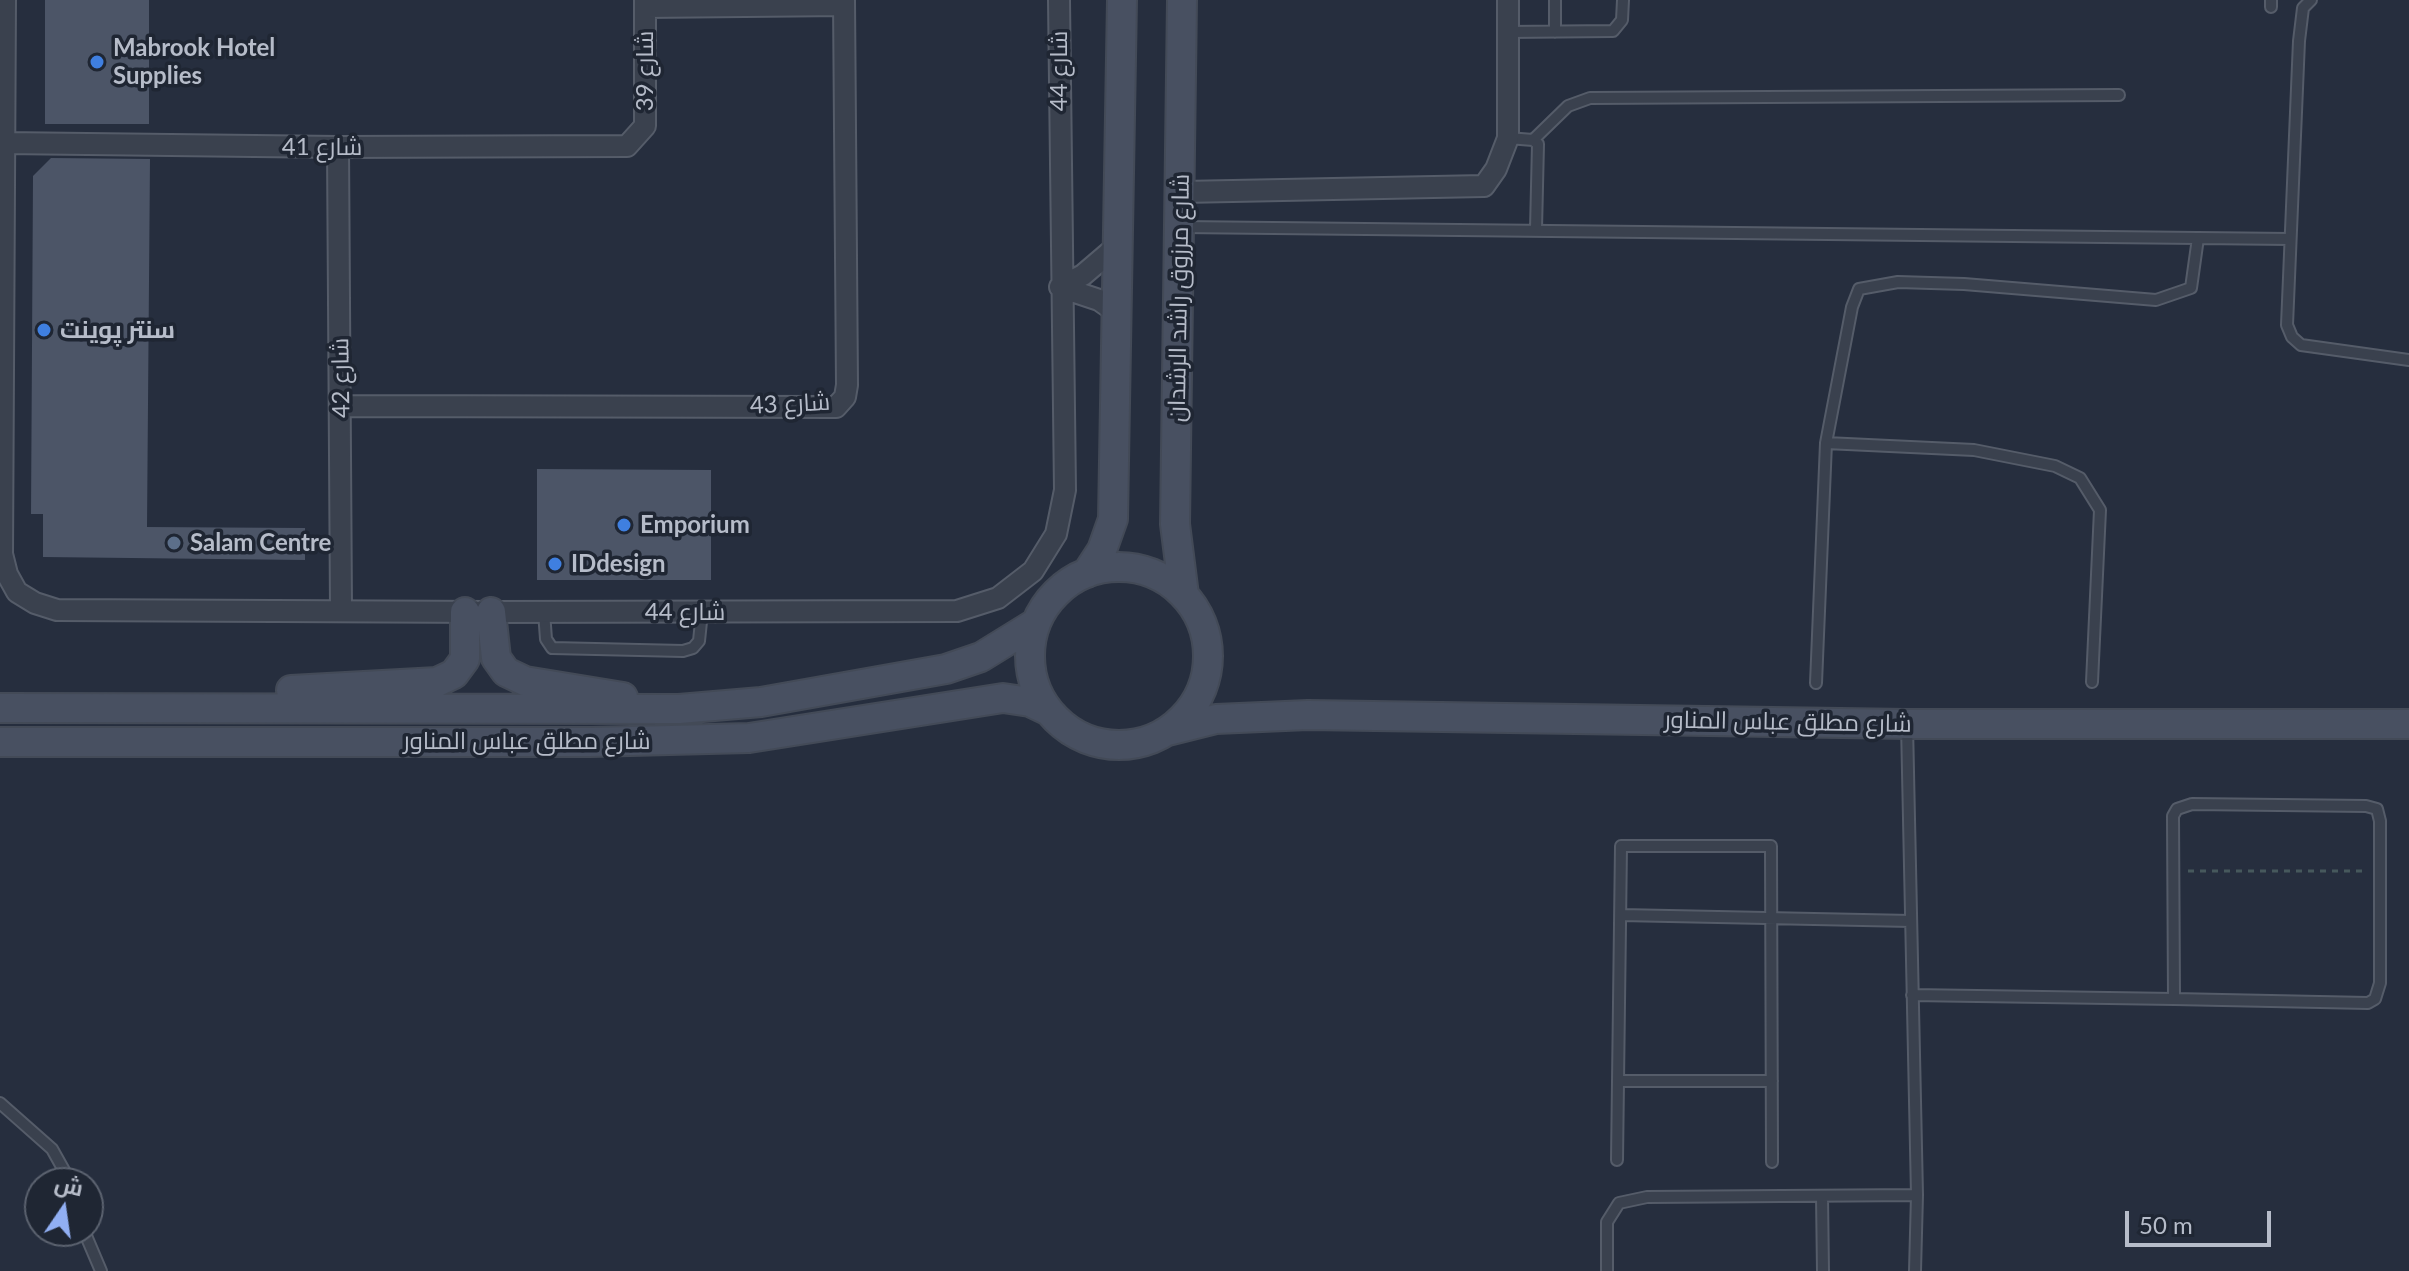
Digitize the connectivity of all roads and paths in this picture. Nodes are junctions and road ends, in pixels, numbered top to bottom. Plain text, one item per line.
1 (5, 0) edge
2 (1059, 0) edge
3 (1508, 0) edge
4 (1555, 0) edge
5 (1623, 0) edge
6 (2311, 0) edge
7 (1122, 1) edge
8 (1181, 2) edge
9 (844, 3) edge
10 (645, 4) edge
11 (1508, 32) junction
12 (1555, 32) junction
13 (2119, 95) dead end
14 (1508, 138) junction
15 (637, 139) joint
16 (1533, 140) junction
17 (2, 144) edge
18 (338, 147) junction
19 (1182, 192) junction
20 (1181, 227) junction
21 (1536, 229) junction
22 (2198, 238) junction
23 (2290, 239) junction
24 (1117, 246) junction
25 (1060, 287) junction
26 (1116, 312) junction
27 (2409, 360) edge
28 (341, 406) junction
29 (1826, 443) junction
30 (1, 521) edge
31 (1087, 573) junction
32 (1184, 595) junction
33 (341, 609) junction
34 (478, 612) junction
35 (544, 612) junction
36 (702, 612) junction
37 (1036, 623) junction
38 (2092, 682) dead end
39 (1816, 683) dead end
40 (180, 707) junction
41 (2, 708) edge
42 (679, 709) junction
43 (1049, 711) junction
44 (1907, 724) junction
45 (2409, 724) edge
46 (1168, 731) junction
47 (1, 742) edge
48 (2174, 871) junction
49 (2380, 871) junction
50 (1621, 915) junction
51 (1772, 918) junction
52 (1911, 921) junction
53 (1912, 995) junction
54 (2174, 999) junction
55 (1618, 1081) junction
56 (1772, 1081) junction
57 (0, 1103) edge
58 (1617, 1160) dead end
59 (1772, 1162) dead end
60 (62, 1167) edge
61 (1917, 1195) junction
62 (1822, 1196) junction
63 (91, 1247) edge
64 (101, 1271) edge
65 (1607, 1271) edge
66 (1823, 1271) edge
67 (1915, 1271) edge

1 - 17 street
2 - 25 street, شارع 44
3 - 11 street
4 - 12 lane
5 - 12 lane
6 - 23 lane
7 - 24 street
8 - 19 street, شارع مرزوق راشد الرشدان
9 - 10 street, شارع 43
9 - 28 street, شارع 43
10 - 15 street, شارع 39
11 - 12 lane
11 - 14 street
13 - 16 lane
14 - 16 lane
14 - 19 street
15 - 18 street, شارع 41
16 - 21 lane
17 - 18 street, شارع 41
17 - 30 street
18 - 28 street, شارع 42
19 - 20 street, شارع مرزوق راشد الرشدان
20 - 21 lane
20 - 32 street, شارع مرزوق راشد الرشدان
21 - 22 lane
22 - 23 lane
22 - 29 lane
23 - 27 lane
24 - 25 street
24 - 26 street
25 - 26 street
25 - 36 street, شارع 44
26 - 31 street
28 - 33 street, شارع 42
29 - 38 lane
29 - 39 lane
30 - 33 street, شارع 44
31 - 32 street
31 - 37 street
32 - 46 street
33 - 34 street, شارع 44
34 - 35 street, شارع 44
34 - 40 street
34 - 42 street
35 - 36 street, شارع 44
35 - 36 lane
37 - 42 street, شارع مطلق عباس المناور
37 - 43 street
40 - 41 street, شارع مطلق عباس المناور
40 - 42 street, شارع مطلق عباس المناور
43 - 46 street
43 - 47 street, شارع مطلق عباس المناور
44 - 45 street, شارع مطلق عباس المناور
44 - 46 street, شارع مطلق عباس المناور
44 - 52 lane
48 - 49 path
48 - 49 lane
48 - 54 lane
49 - 54 lane
50 - 51 lane
50 - 51 lane
50 - 55 lane
51 - 52 lane
51 - 56 lane
52 - 53 lane
53 - 54 lane
53 - 61 lane
55 - 56 lane
55 - 58 lane
56 - 59 lane
57 - 60 lane
61 - 62 lane
61 - 67 lane
62 - 65 lane
62 - 66 lane
63 - 64 lane

